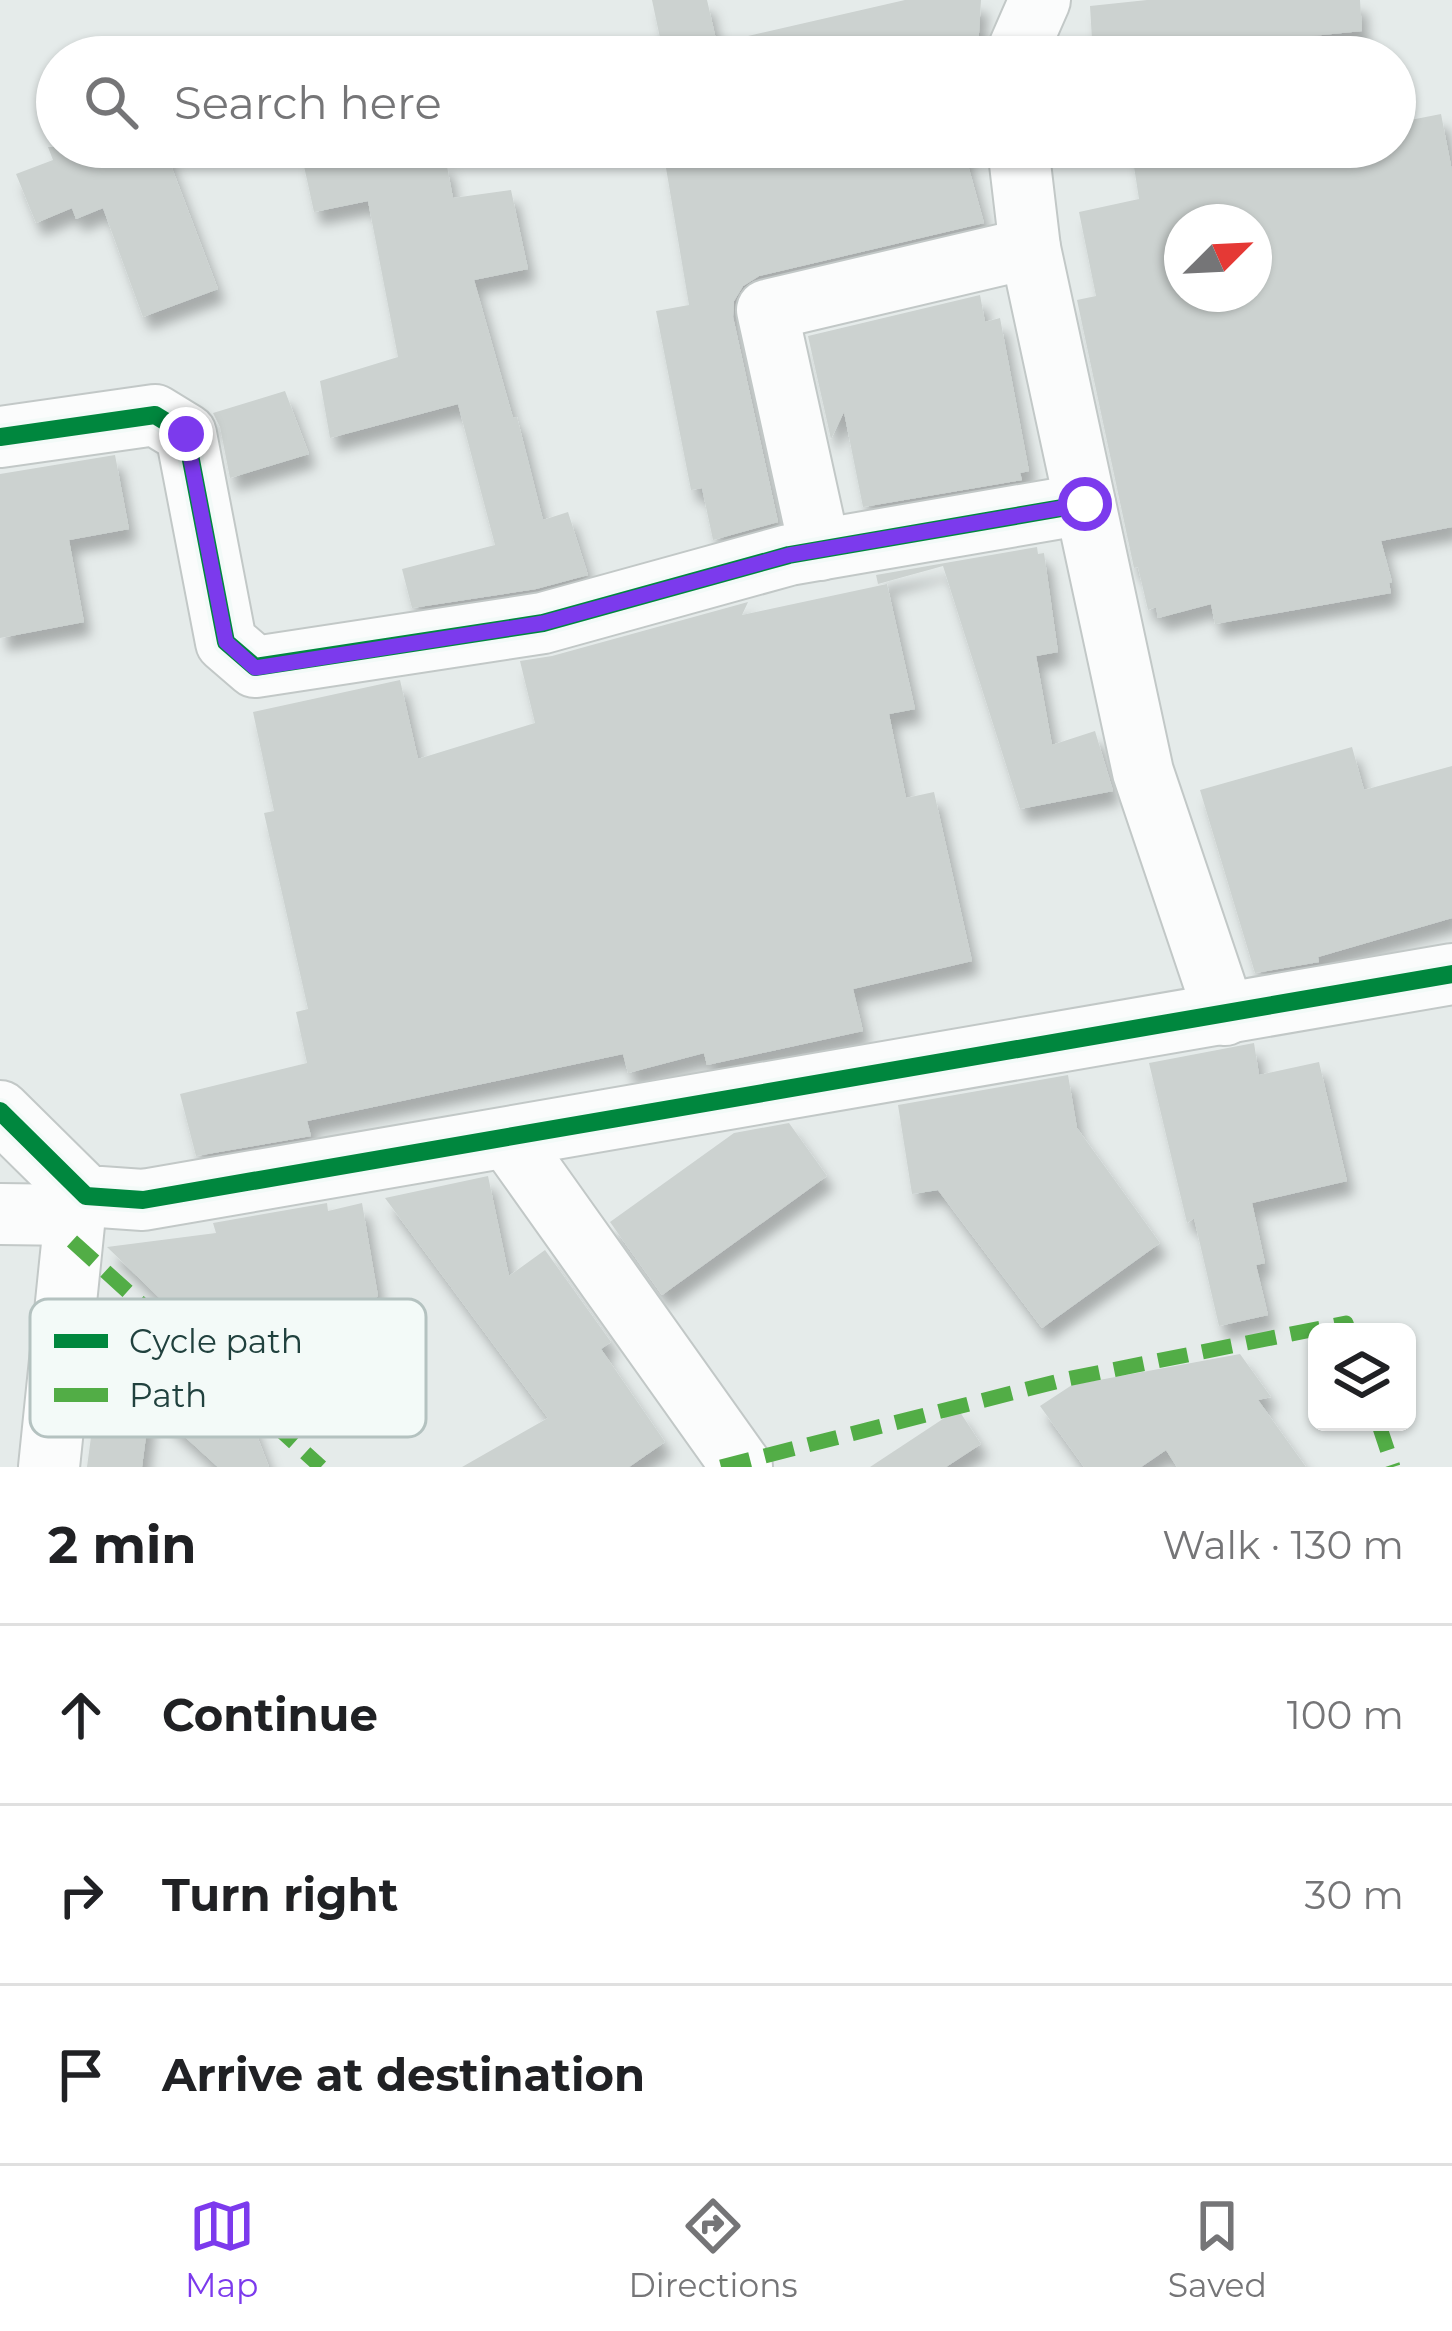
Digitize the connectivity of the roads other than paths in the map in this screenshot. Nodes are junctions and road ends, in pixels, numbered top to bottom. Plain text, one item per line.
1 (1040, 0) edge
2 (1025, 36) edge
3 (1020, 168) edge
4 (1030, 248) junction
5 (0, 436) edge
6 (1085, 504) junction
7 (820, 550) junction
8 (1452, 974) edge
9 (1226, 1015) junction
10 (0, 1111) edge
11 (508, 1138) junction
12 (81, 1205) junction
13 (0, 1214) edge
14 (70, 1299) edge
15 (53, 1437) edge
16 (49, 1467) edge
17 (742, 1467) edge

1 - 2 street
3 - 4 street
4 - 6 street
4 - 7 street
5 - 7 street
6 - 7 street
6 - 9 street
8 - 9 street
9 - 11 street
10 - 12 street
11 - 12 street
11 - 17 street
12 - 13 street
12 - 14 street
15 - 16 street

